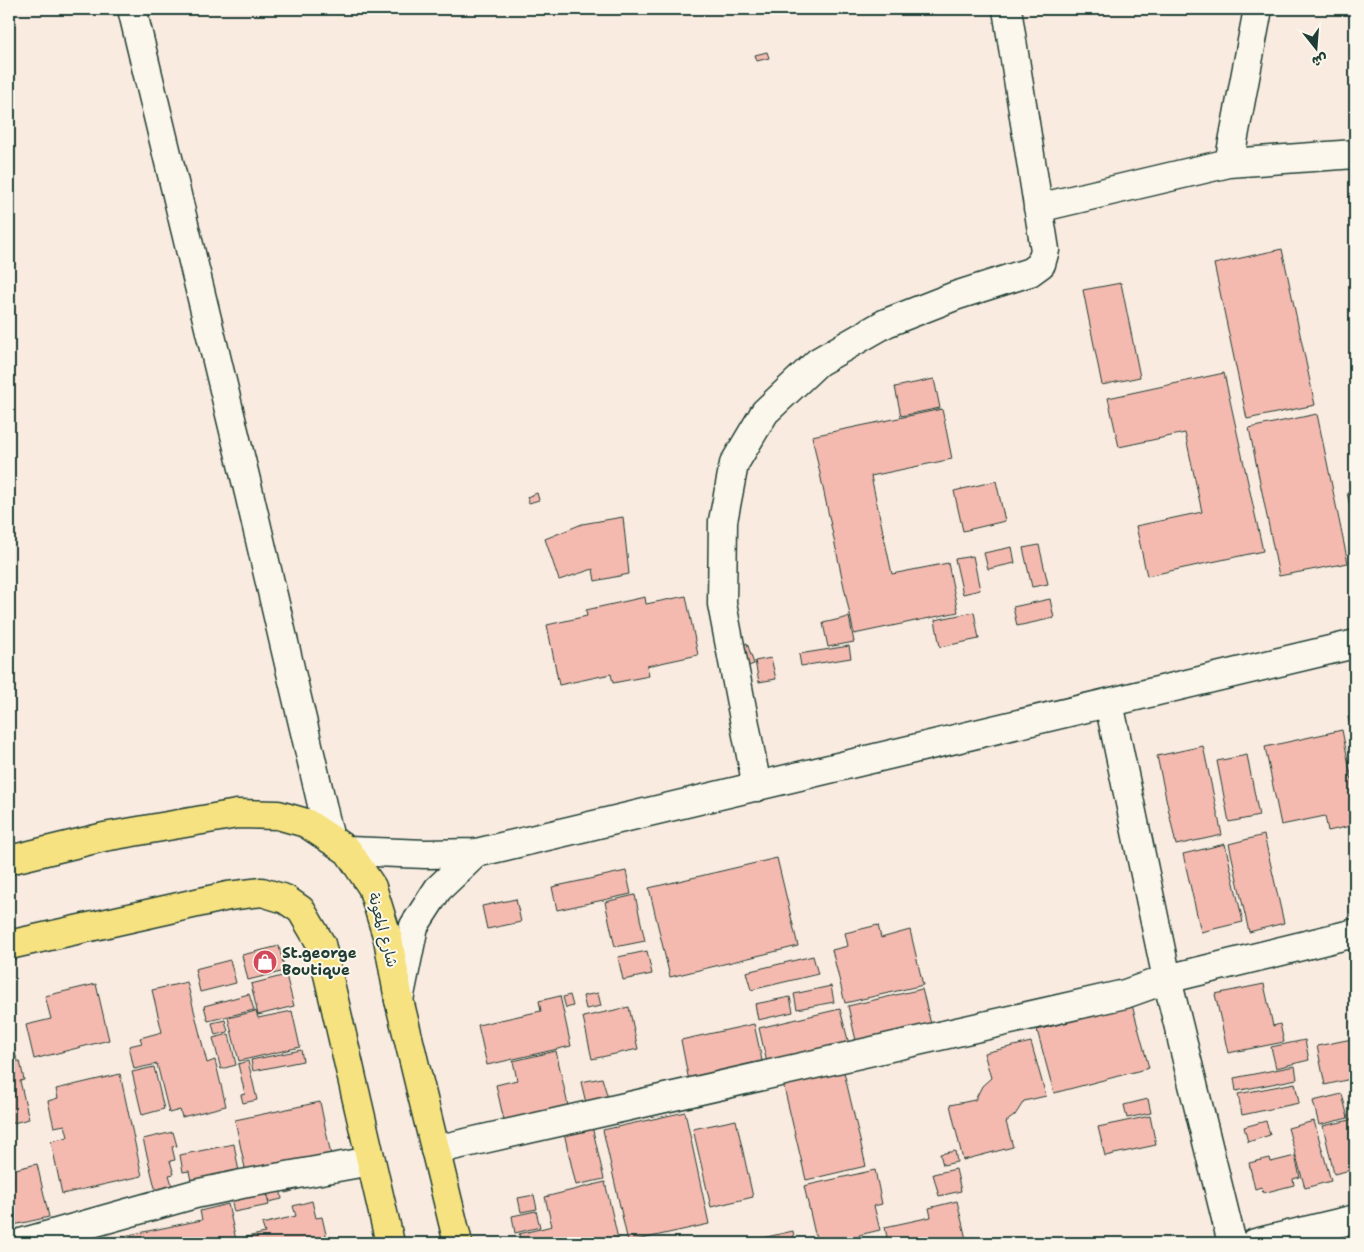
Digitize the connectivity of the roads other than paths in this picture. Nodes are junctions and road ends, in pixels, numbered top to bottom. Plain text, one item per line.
1 (132, 9) edge
2 (1007, 9) edge
3 (1258, 9) edge
4 (1355, 154) edge
5 (1229, 163) junction
6 (1038, 208) junction
7 (1355, 644) edge
8 (1109, 703) junction
9 (757, 786) junction
10 (339, 845) junction
11 (476, 853) junction
12 (9, 860) edge
13 (1355, 933) edge
14 (9, 945) edge
15 (1167, 979) junction
16 (399, 1000) junction
17 (435, 1150) junction
18 (371, 1161) junction
19 (1355, 1219) edge
20 (21, 1243) edge
21 (390, 1243) edge
22 (458, 1243) edge
23 (1232, 1243) edge
24 (1255, 1243) edge

1 - 10 street
2 - 6 street
3 - 5 street
4 - 5 street
5 - 6 street
6 - 9 street
7 - 8 street
8 - 9 street
8 - 15 street
9 - 11 street
10 - 11 street
10 - 12 highway, شارع المعونة
10 - 16 highway, شارع المعونة
11 - 16 street
13 - 15 street
14 - 18 highway
15 - 17 street
15 - 23 street
16 - 17 highway, شارع المعونة
17 - 22 highway, شارع المعونة
18 - 20 street
18 - 21 highway
19 - 24 street

